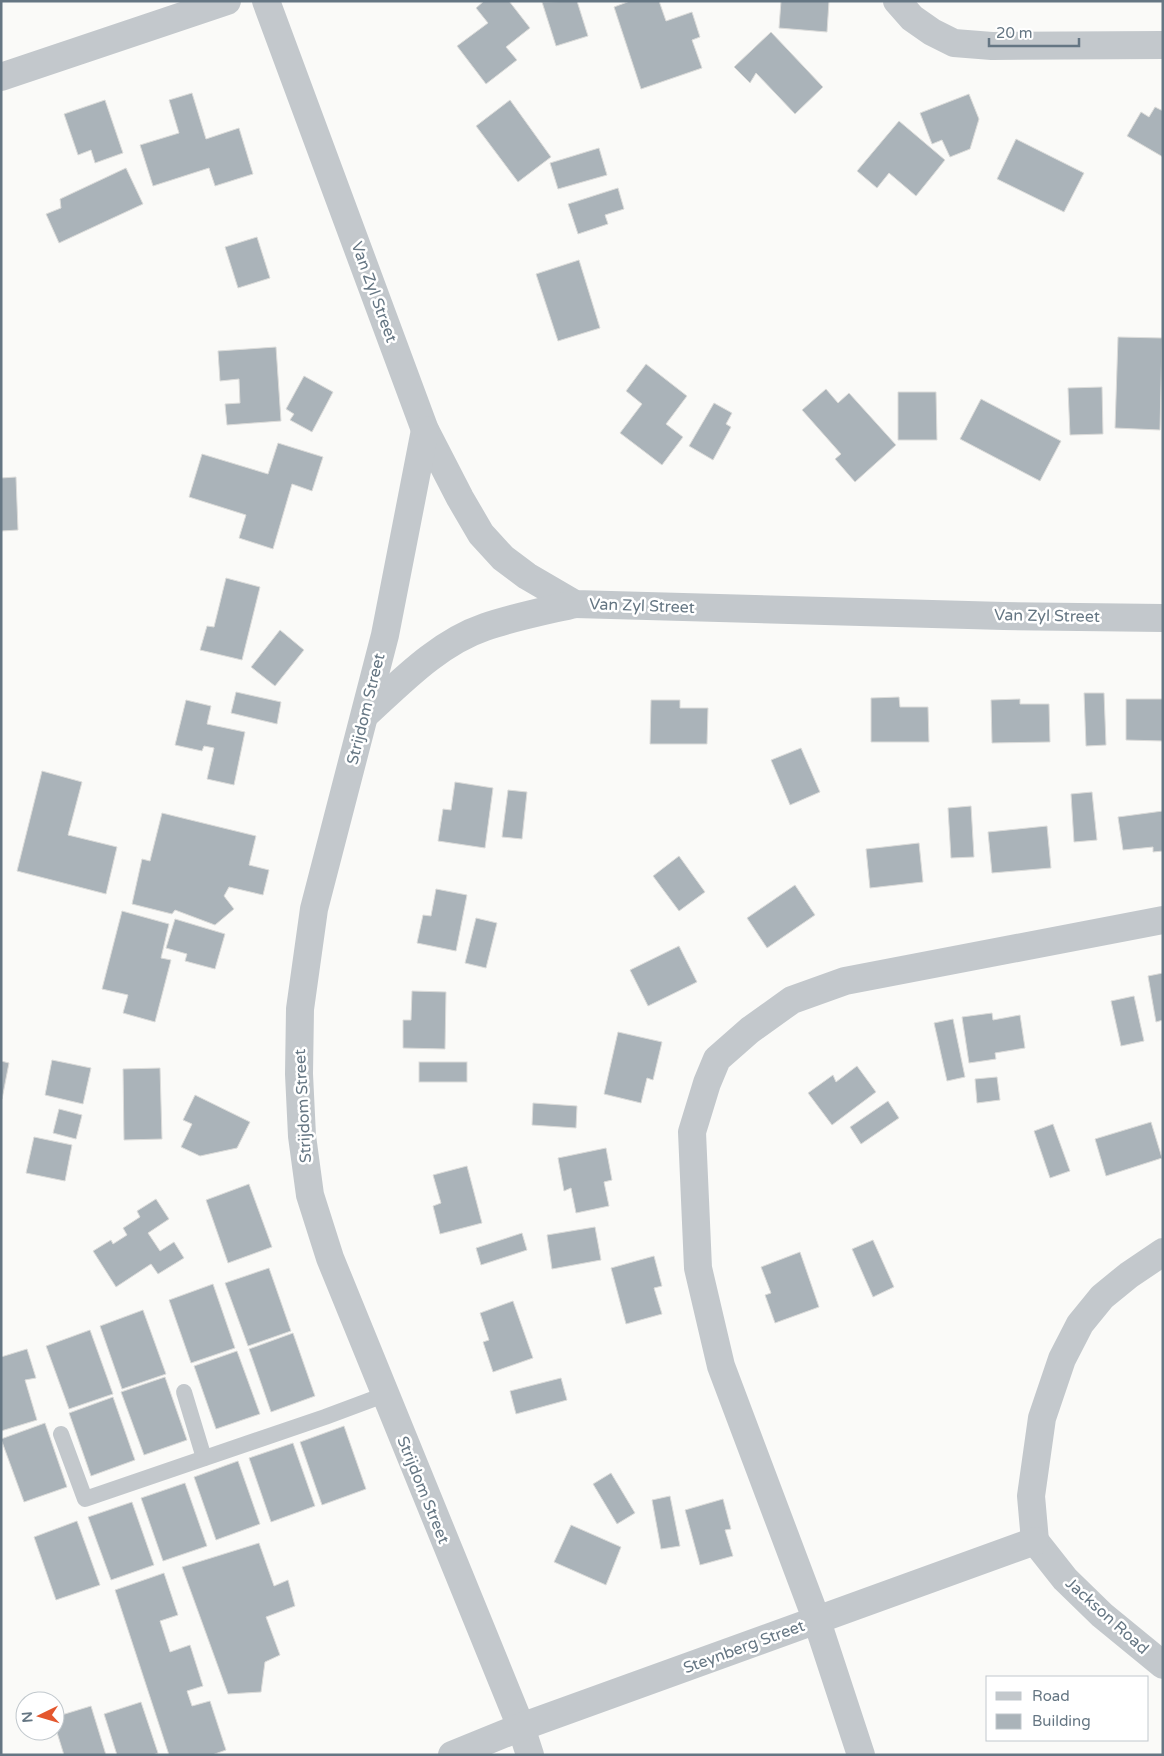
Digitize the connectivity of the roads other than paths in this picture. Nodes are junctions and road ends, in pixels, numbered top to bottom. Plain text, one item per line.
1 (227, 1) edge
2 (266, 1) edge
3 (897, 1) edge
4 (1163, 44) edge
5 (1, 77) edge
6 (425, 430) junction
7 (574, 604) junction
8 (1163, 618) edge
9 (365, 715) junction
10 (1163, 920) edge
11 (1163, 1252) edge
12 (184, 1392) dead end
13 (384, 1395) junction
14 (61, 1434) dead end
15 (204, 1458) junction
16 (1035, 1541) junction
17 (817, 1621) junction
18 (1163, 1665) edge
19 (520, 1727) junction
20 (452, 1755) edge
21 (530, 1755) edge
22 (861, 1755) edge

1 - 5 street
2 - 6 street, Van Zyl Street
3 - 4 street
6 - 7 street, Van Zyl Street
6 - 9 street, Strijdom Street
7 - 8 street, Van Zyl Street
7 - 9 street
9 - 13 street, Strijdom Street
10 - 17 street
11 - 16 street
12 - 15 lane
13 - 15 lane
13 - 19 street, Strijdom Street
14 - 15 lane
16 - 17 street, Steynberg Street
16 - 18 street, Jackson Road
17 - 19 street, Steynberg Street
17 - 22 street
19 - 20 street, Steynberg Street
19 - 21 street, Strijdom Street

